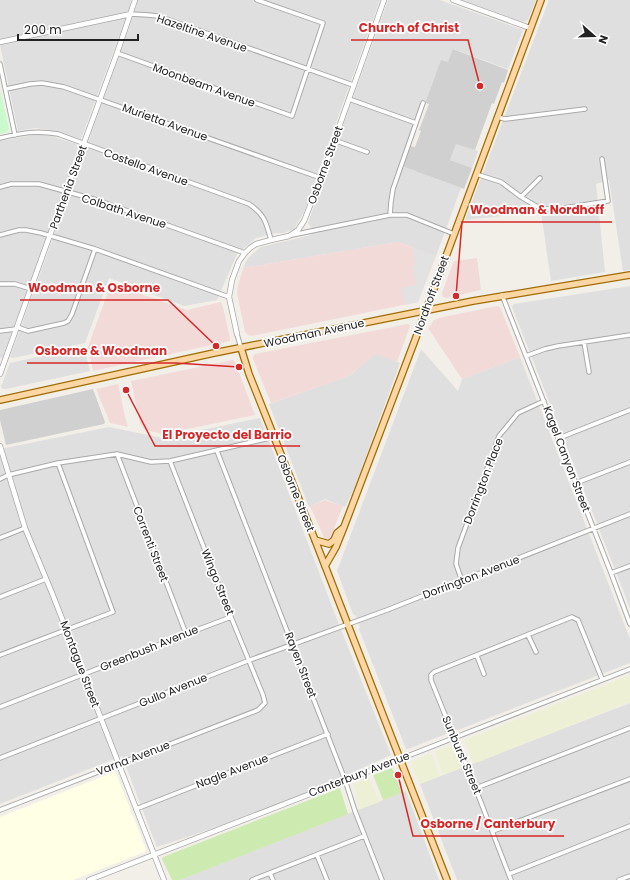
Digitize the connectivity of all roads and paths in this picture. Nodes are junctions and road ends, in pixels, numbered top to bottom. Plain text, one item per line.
1 (135, 0) edge
2 (257, 0) edge
3 (384, 0) edge
4 (452, 0) edge
5 (541, 0) edge
6 (131, 14) junction
7 (530, 28) junction
8 (0, 42) edge
9 (117, 53) junction
10 (0, 64) edge
11 (308, 70) junction
12 (353, 85) junction
13 (6, 89) junction
14 (100, 99) junction
15 (349, 99) junction
16 (423, 103) dead end
17 (585, 109) dead end
18 (497, 117) junction
19 (416, 123) junction
20 (15, 135) junction
21 (0, 138) edge
22 (334, 140) junction
23 (84, 144) junction
24 (367, 152) dead end
25 (602, 159) dead end
26 (476, 174) junction
27 (321, 178) junction
28 (540, 178) dead end
29 (0, 186) edge
30 (66, 192) junction
31 (520, 197) junction
32 (390, 214) junction
33 (454, 234) junction
34 (0, 235) edge
35 (50, 235) junction
36 (289, 236) junction
37 (271, 240) junction
38 (95, 249) junction
39 (245, 253) junction
40 (630, 275) edge
41 (0, 284) edge
42 (31, 289) junction
43 (502, 295) junction
44 (229, 297) junction
45 (426, 311) junction
46 (16, 328) junction
47 (0, 332) edge
48 (237, 334) joint
49 (630, 335) edge
50 (584, 342) junction
51 (241, 348) junction
52 (526, 356) junction
53 (589, 372) dead end
54 (0, 374) edge
55 (0, 400) edge
56 (544, 401) junction
57 (630, 410) edge
58 (274, 437) junction
59 (559, 438) junction
60 (0, 446) edge
61 (217, 451) junction
62 (117, 454) junction
63 (170, 461) junction
64 (630, 462) edge
65 (58, 463) junction
66 (8, 475) junction
67 (0, 478) edge
68 (576, 483) junction
69 (630, 514) edge
70 (344, 527) junction
71 (25, 528) junction
72 (594, 529) junction
73 (0, 538) edge
74 (315, 540) junction
75 (325, 566) junction
76 (630, 566) edge
77 (611, 573) junction
78 (46, 579) junction
79 (462, 581) junction
80 (0, 597) edge
81 (231, 617) junction
82 (629, 617) edge
83 (630, 624) edge
84 (348, 625) junction
85 (67, 630) junction
86 (186, 634) junction
87 (528, 635) junction
88 (292, 644) junction
89 (536, 652) dead end
90 (0, 655) edge
91 (477, 656) junction
92 (250, 660) junction
93 (630, 669) edge
94 (84, 674) junction
95 (484, 674) dead end
96 (602, 679) junction
97 (265, 703) joint
98 (0, 707) edge
99 (101, 719) junction
100 (630, 728) edge
101 (328, 734) junction
102 (454, 737) junction
103 (0, 758) edge
104 (400, 759) junction
105 (118, 764) junction
106 (345, 780) junction
107 (630, 780) edge
108 (476, 788) junction
109 (136, 809) junction
110 (0, 810) edge
111 (630, 826) edge
112 (492, 831) junction
113 (364, 836) junction
114 (154, 854) junction
115 (317, 855) junction
116 (270, 873) junction
117 (509, 874) junction
118 (630, 876) edge
119 (89, 880) edge
120 (164, 880) edge
121 (252, 880) edge
122 (273, 880) edge
123 (327, 880) edge
124 (382, 880) edge
125 (447, 880) edge
126 (511, 880) edge
127 (619, 880) edge

1 - 6 street, Parthenia Street
2 - 11 street
3 - 12 street, Osborne Street
4 - 7 street
5 - 7 main road, Nordhoff Street
6 - 8 street, Hazeltine Avenue
6 - 9 street, Parthenia Street
6 - 11 street, Hazeltine Avenue
7 - 18 main road, Nordhoff Street
9 - 11 street, Moonbeam Avenue
9 - 14 street, Parthenia Street
10 - 13 street
11 - 12 street, Hazeltine Avenue
12 - 15 street, Osborne Street
13 - 14 street, Murietta Avenue
13 - 20 street
14 - 23 street, Parthenia Street
14 - 27 street, Murietta Avenue
15 - 19 street
15 - 22 street, Osborne Street
16 - 19 street
17 - 18 street
18 - 26 main road, Nordhoff Street
19 - 32 street
20 - 21 street, Costello Avenue
20 - 23 street, Costello Avenue
22 - 24 street
22 - 27 street, Osborne Street
23 - 30 street, Parthenia Street
23 - 37 street, Costello Avenue
25 - 31 street
26 - 31 street
26 - 33 main road, Nordhoff Street
27 - 36 street, Osborne Street
28 - 31 street
29 - 30 street, Colbath Avenue
30 - 35 street, Parthenia Street
30 - 39 street, Colbath Avenue
32 - 33 street
32 - 36 street
33 - 45 main road, Nordhoff Street
34 - 35 street
35 - 38 street
35 - 42 street, Parthenia Street
36 - 37 street, Osborne Street
37 - 39 street, Osborne Street
38 - 44 street
38 - 46 street
39 - 44 street, Osborne Street
40 - 43 main road, Woodman Avenue
41 - 42 street
42 - 46 street, Parthenia Street
43 - 45 main road, Woodman Avenue
43 - 52 street, Kagel Canyon Street
44 - 48 street, Osborne Street
45 - 51 main road, Woodman Avenue
45 - 70 main road, Nordhoff Street
46 - 47 street
46 - 54 street, Parthenia Street
48 - 51 street, Osborne Street
49 - 50 street
50 - 52 street
50 - 53 street
51 - 55 main road, Woodman Avenue
51 - 58 main road, Osborne Street
52 - 56 street, Kagel Canyon Street
56 - 59 street, Kagel Canyon Street
56 - 79 street, Dorrington Place
57 - 59 street
58 - 61 street
58 - 74 main road, Osborne Street
59 - 68 street, Kagel Canyon Street
60 - 66 street, Montague Street
61 - 63 street
61 - 88 street, Rayen Street
62 - 63 street
62 - 65 street
62 - 86 street, Correnti Street
63 - 81 street, Wingo Street
64 - 68 street
65 - 66 street
65 - 85 street
66 - 67 street
66 - 71 street, Montague Street
68 - 72 street, Kagel Canyon Street
69 - 72 street
70 - 74 main road
70 - 75 main road, Nordhoff Street
71 - 73 street
71 - 78 street, Montague Street
72 - 77 street, Kagel Canyon Street
72 - 79 street, Dorrington Avenue
74 - 75 main road, Osborne Street
75 - 84 main road, Osborne Street
76 - 77 street
77 - 82 street, Kagel Canyon Street
78 - 80 street
78 - 85 street, Montague Street
79 - 84 street, Dorrington Avenue
81 - 86 street, Greenbush Avenue
81 - 92 street, Wingo Street
82 - 83 street, Kagel Canyon Street
84 - 88 street, Gullo Avenue
84 - 104 main road, Osborne Street
85 - 90 street
85 - 94 street, Montague Street
86 - 94 street, Greenbush Avenue
87 - 89 street
87 - 91 street
87 - 96 street
88 - 92 street, Gullo Avenue
88 - 101 street, Rayen Street
91 - 95 street
91 - 102 street, Sunburst Street
92 - 97 street, Wingo Street
92 - 99 street, Gullo Avenue
93 - 96 street, Canterbury Avenue
94 - 98 street, Greenbush Avenue
94 - 99 street, Montague Street
96 - 102 street, Canterbury Avenue
97 - 105 street, Varna Avenue
99 - 103 street, Gullo Avenue
99 - 105 street, Montague Street
100 - 108 street
101 - 106 street, Rayen Street
101 - 109 street, Nagle Avenue
102 - 104 street, Canterbury Avenue
102 - 108 street, Sunburst Street
104 - 106 street, Canterbury Avenue
104 - 125 main road, Osborne Street
105 - 109 street, Montague Street
105 - 110 street, Varna Avenue
106 - 113 street, Rayen Street
106 - 114 street, Canterbury Avenue
107 - 112 street
108 - 112 street, Sunburst Street
109 - 114 street, Montague Street
111 - 117 street
112 - 117 street, Sunburst Street
113 - 115 street
113 - 124 street, Rayen Street
114 - 119 street, Canterbury Avenue
114 - 120 street, Montague Street
115 - 116 street
115 - 123 street
116 - 121 street
116 - 122 street
117 - 126 street, Sunburst Street
118 - 127 street

